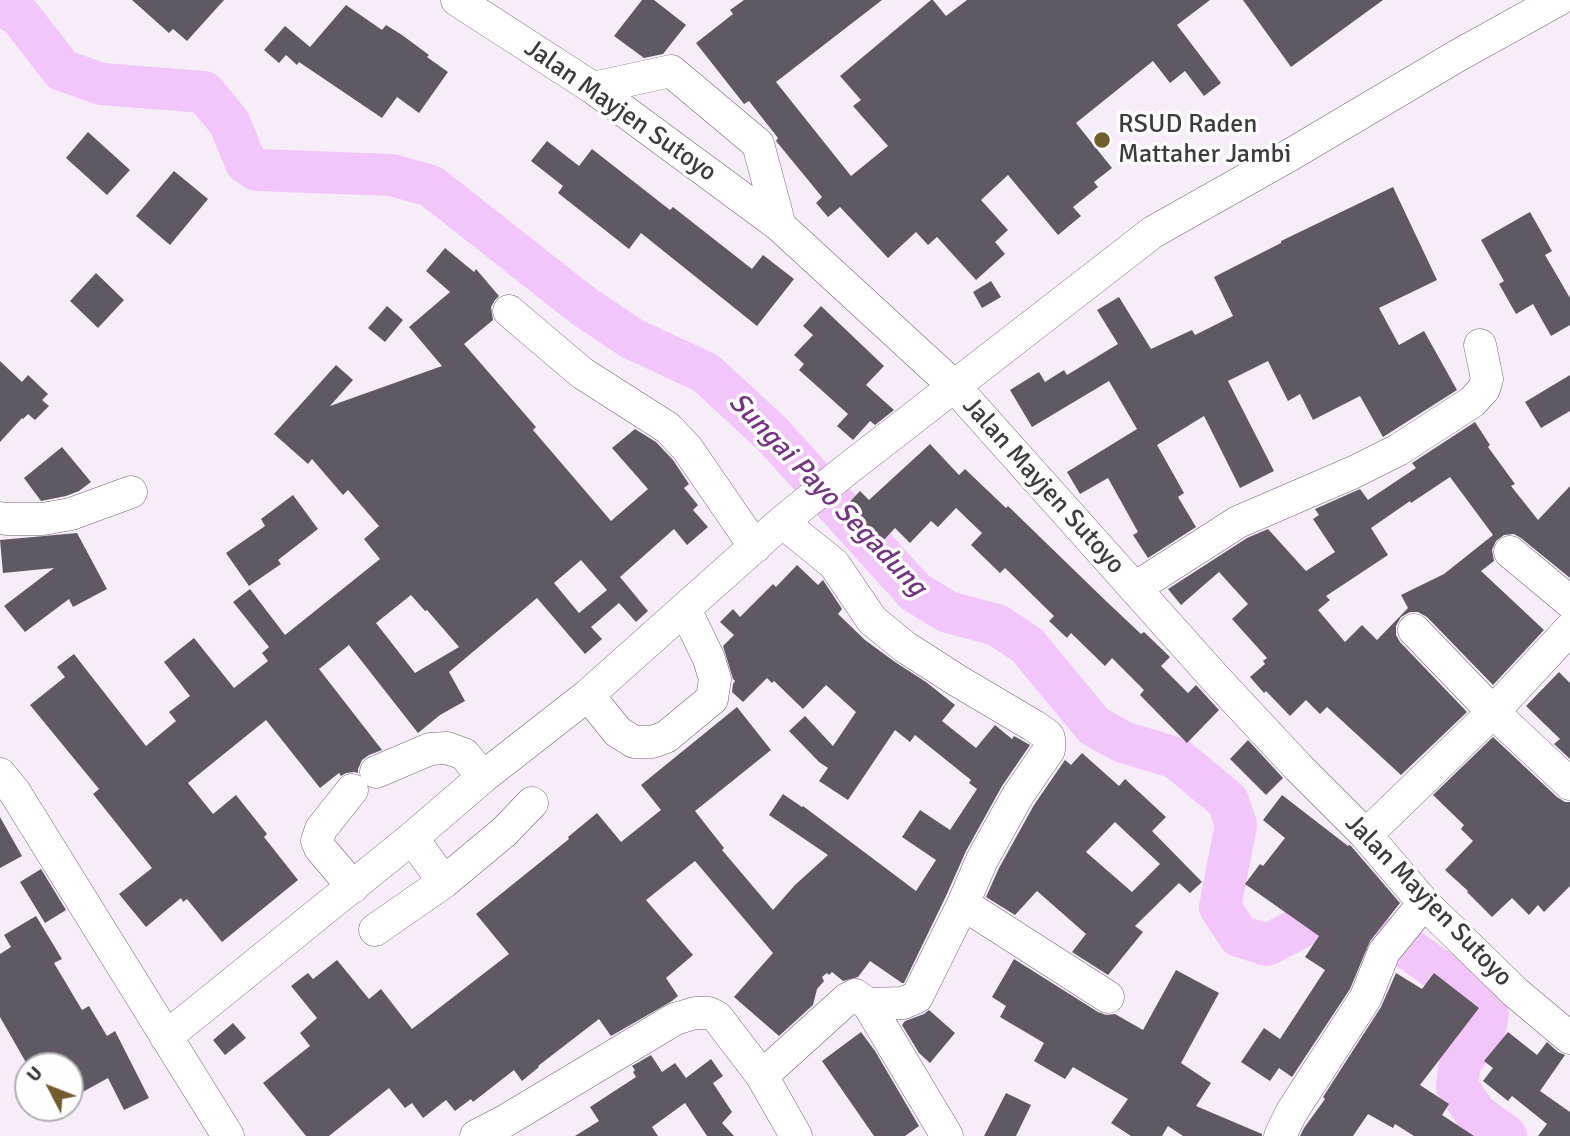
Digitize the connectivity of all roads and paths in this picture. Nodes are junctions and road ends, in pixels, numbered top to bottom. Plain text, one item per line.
1 (457, 0) edge
2 (1558, 0) edge
3 (593, 88) junction
4 (780, 226) junction
5 (509, 311) dead end
6 (1480, 345) dead end
7 (954, 386) junction
8 (131, 492) dead end
9 (790, 516) junction
10 (0, 518) edge
11 (755, 547) junction
12 (1510, 552) dead end
13 (1135, 588) junction
14 (1570, 602) edge
15 (685, 609) junction
16 (1570, 629) edge
17 (1414, 630) dead end
18 (588, 695) junction
19 (1493, 712) junction
20 (0, 774) edge
21 (483, 777) junction
22 (1570, 784) edge
23 (532, 803) dead end
24 (1366, 835) junction
25 (412, 838) junction
26 (444, 881) junction
27 (353, 887) junction
28 (1424, 903) junction
29 (963, 904) junction
30 (375, 930) dead end
31 (1108, 997) dead end
32 (868, 1003) junction
33 (166, 1037) junction
34 (1570, 1038) edge
35 (762, 1076) junction
36 (509, 1128) edge
37 (228, 1136) edge
38 (476, 1136) edge
39 (796, 1136) edge
40 (947, 1136) edge
41 (1280, 1136) edge

1 - 3 street, Jalan Mayjen Sutoyo
2 - 7 street
3 - 4 street, Jalan Mayjen Sutoyo
3 - 4 street
4 - 7 street, Jalan Mayjen Sutoyo
5 - 11 street
6 - 13 street
7 - 9 street
7 - 13 street, Jalan Mayjen Sutoyo
8 - 10 street
9 - 11 street
9 - 29 street
11 - 15 street
12 - 14 street
13 - 24 street, Jalan Mayjen Sutoyo
15 - 18 street
15 - 18 street
16 - 19 street
17 - 19 street
18 - 21 street
19 - 22 street
19 - 24 street
20 - 33 street
21 - 25 street
21 - 27 street
23 - 26 street
24 - 28 street, Jalan Mayjen Sutoyo
25 - 26 street
25 - 27 street
26 - 30 street
27 - 33 street
28 - 34 street, Jalan Mayjen Sutoyo
28 - 41 street
29 - 31 street
29 - 32 street
32 - 35 street
32 - 40 street
33 - 37 street
35 - 36 street
35 - 39 street
36 - 38 street

